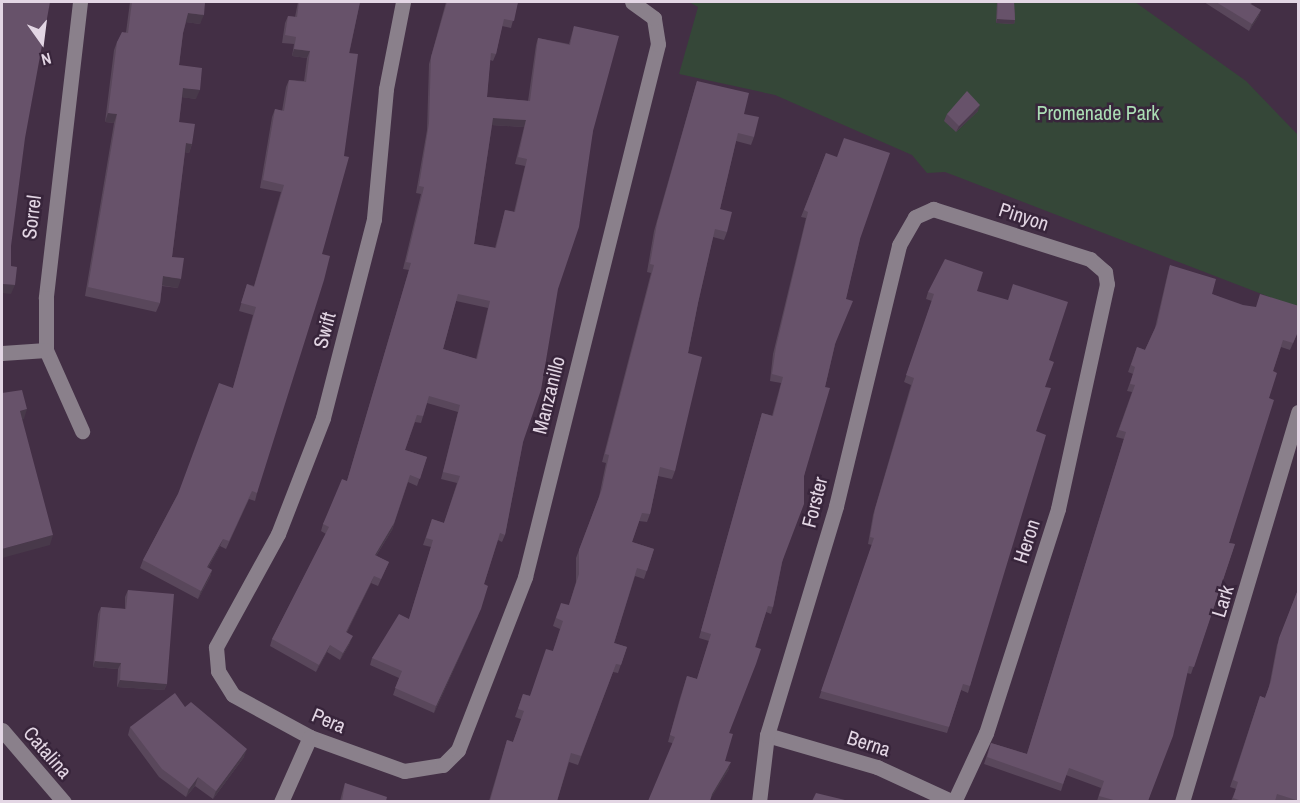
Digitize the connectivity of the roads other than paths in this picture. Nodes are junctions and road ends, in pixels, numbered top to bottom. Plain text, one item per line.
1 (80, 2) edge
2 (403, 2) edge
3 (632, 2) edge
4 (915, 217) joint
5 (1107, 284) joint
6 (46, 350) junction
7 (2, 353) edge
8 (1299, 412) edge
9 (82, 430) dead end
10 (216, 647) joint
11 (2, 730) edge
12 (767, 735) junction
13 (310, 737) junction
14 (458, 750) joint
15 (64, 801) edge
16 (281, 801) edge
17 (759, 801) edge
18 (954, 801) edge
19 (1182, 801) edge

1 - 6 street, Sorrel
2 - 10 street, Swift
3 - 14 street, Manzanillo
4 - 5 street, Pinyon
4 - 12 street, Forster
5 - 18 street, Heron
6 - 7 street
6 - 9 street, Sorrel
8 - 19 street, Lark
10 - 13 street, Pera
11 - 15 street, Catalina
12 - 17 street, Forster
12 - 18 street, Berna
13 - 14 street, Pera
13 - 16 street

